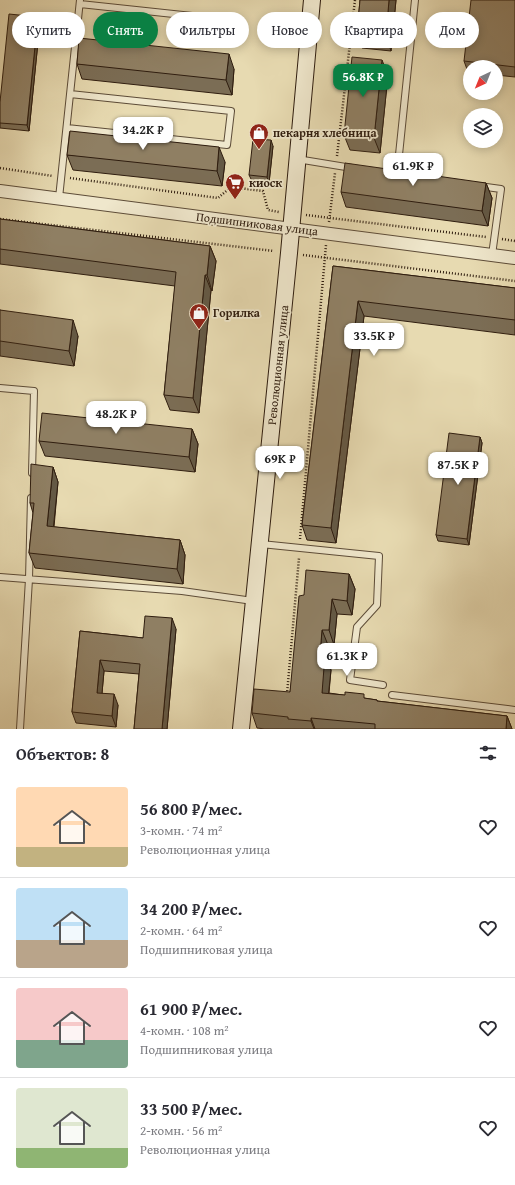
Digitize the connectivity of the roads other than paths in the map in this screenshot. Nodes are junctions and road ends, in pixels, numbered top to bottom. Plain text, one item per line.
1 (312, 0) edge
2 (415, 0) edge
3 (80, 2) edge
4 (166, 12) edge
5 (70, 94) junction
6 (67, 128) junction
7 (297, 159) junction
8 (359, 169) edge
9 (389, 173) edge
10 (397, 174) junction
11 (404, 175) edge
12 (471, 184) edge
13 (0, 191) edge
14 (59, 198) junction
15 (292, 221) junction
16 (492, 255) junction
17 (515, 258) edge
18 (0, 388) edge
19 (32, 477) edge
20 (31, 493) edge
21 (259, 544) junction
22 (0, 577) edge
23 (29, 579) junction
24 (254, 602) junction
25 (383, 685) dead end
26 (392, 695) dead end
27 (515, 710) edge
28 (20, 729) edge
29 (241, 729) edge

1 - 7 main road, Революционная улица
2 - 10 lane
3 - 4 lane
3 - 5 lane
5 - 6 lane
5 - 6 lane
6 - 14 lane
7 - 8 lane
7 - 15 main road, Революционная улица
9 - 10 lane
10 - 11 lane
12 - 16 lane
13 - 14 street, Подшипниковая улица
14 - 15 street, Подшипниковая улица
15 - 16 street, Подшипниковая улица
15 - 21 main road, Революционная улица
16 - 17 street, Подшипниковая улица
18 - 19 lane
20 - 23 lane
21 - 24 main road, Революционная улица
21 - 25 lane
22 - 23 lane
23 - 24 lane
23 - 28 lane
24 - 29 main road, Революционная улица
26 - 27 lane

